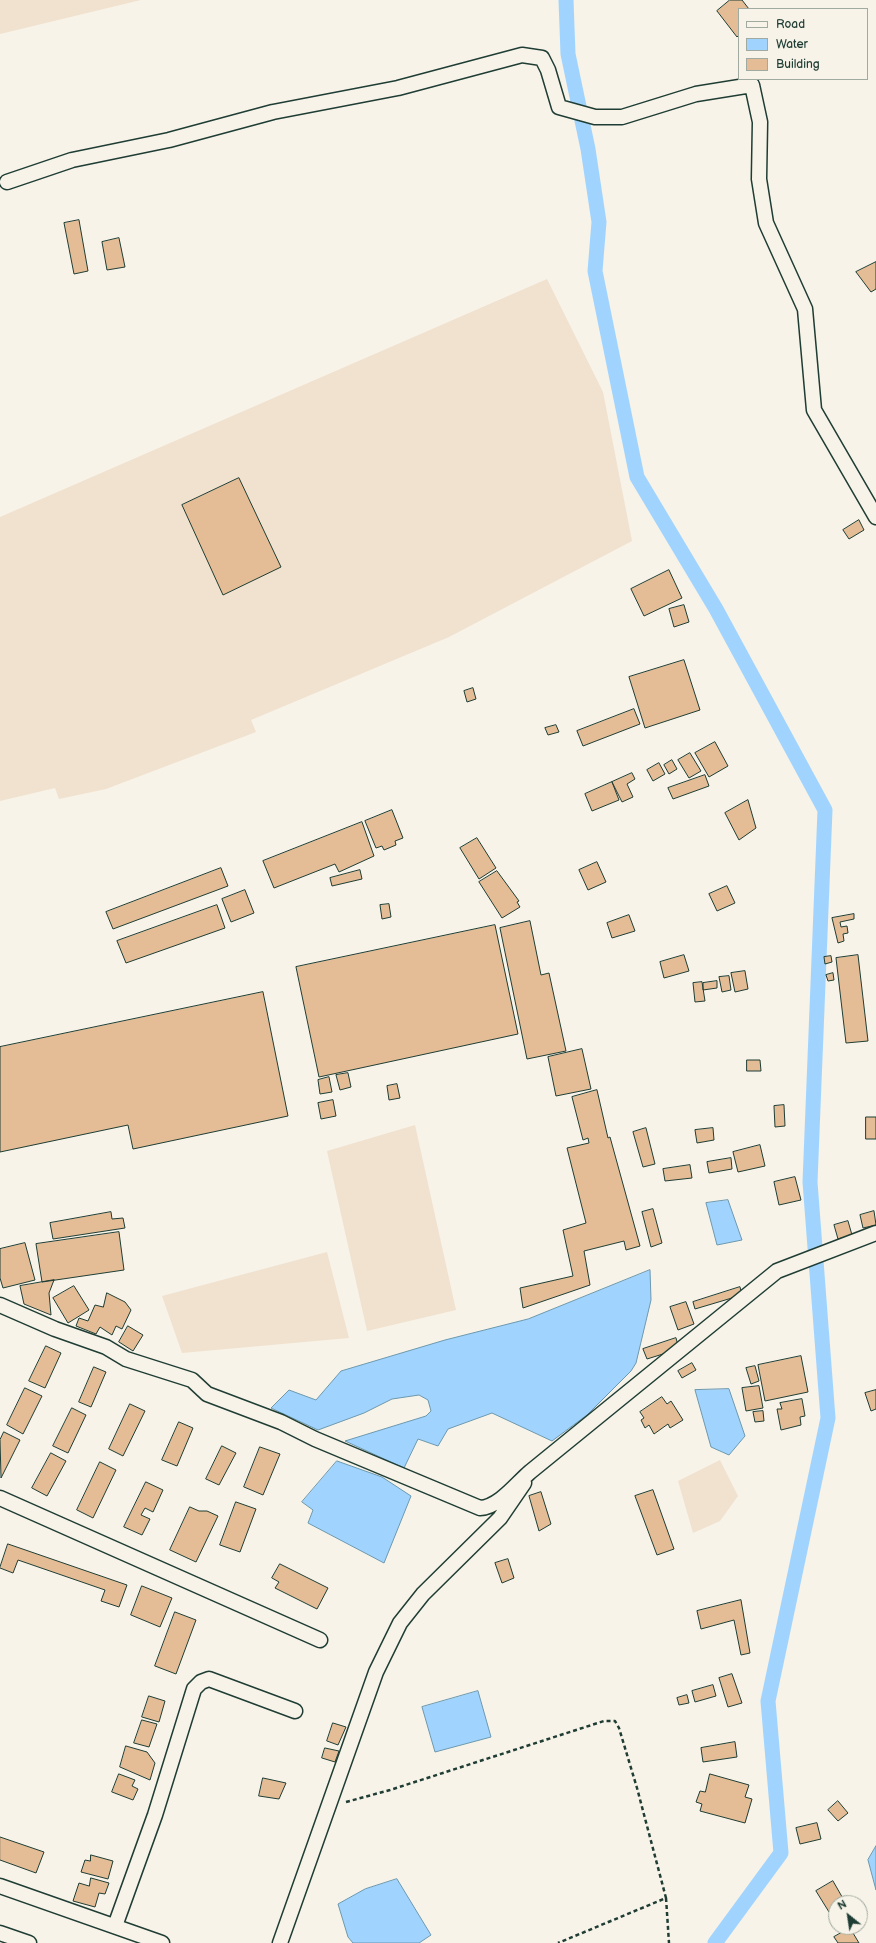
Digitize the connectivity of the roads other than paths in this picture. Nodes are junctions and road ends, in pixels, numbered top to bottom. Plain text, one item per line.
1 (7, 182) dead end
2 (876, 517) edge
3 (876, 1233) edge
4 (0, 1305) edge
5 (530, 1472) junction
6 (0, 1498) edge
7 (320, 1640) dead end
8 (295, 1711) dead end
9 (0, 1886) edge
10 (115, 1926) junction
11 (0, 1934) edge
12 (29, 1943) edge
13 (162, 1943) edge
14 (280, 1943) edge

1 - 2 street
3 - 5 street
4 - 5 street
5 - 14 street
6 - 7 street
8 - 10 street
9 - 10 street
10 - 13 street
11 - 12 street

